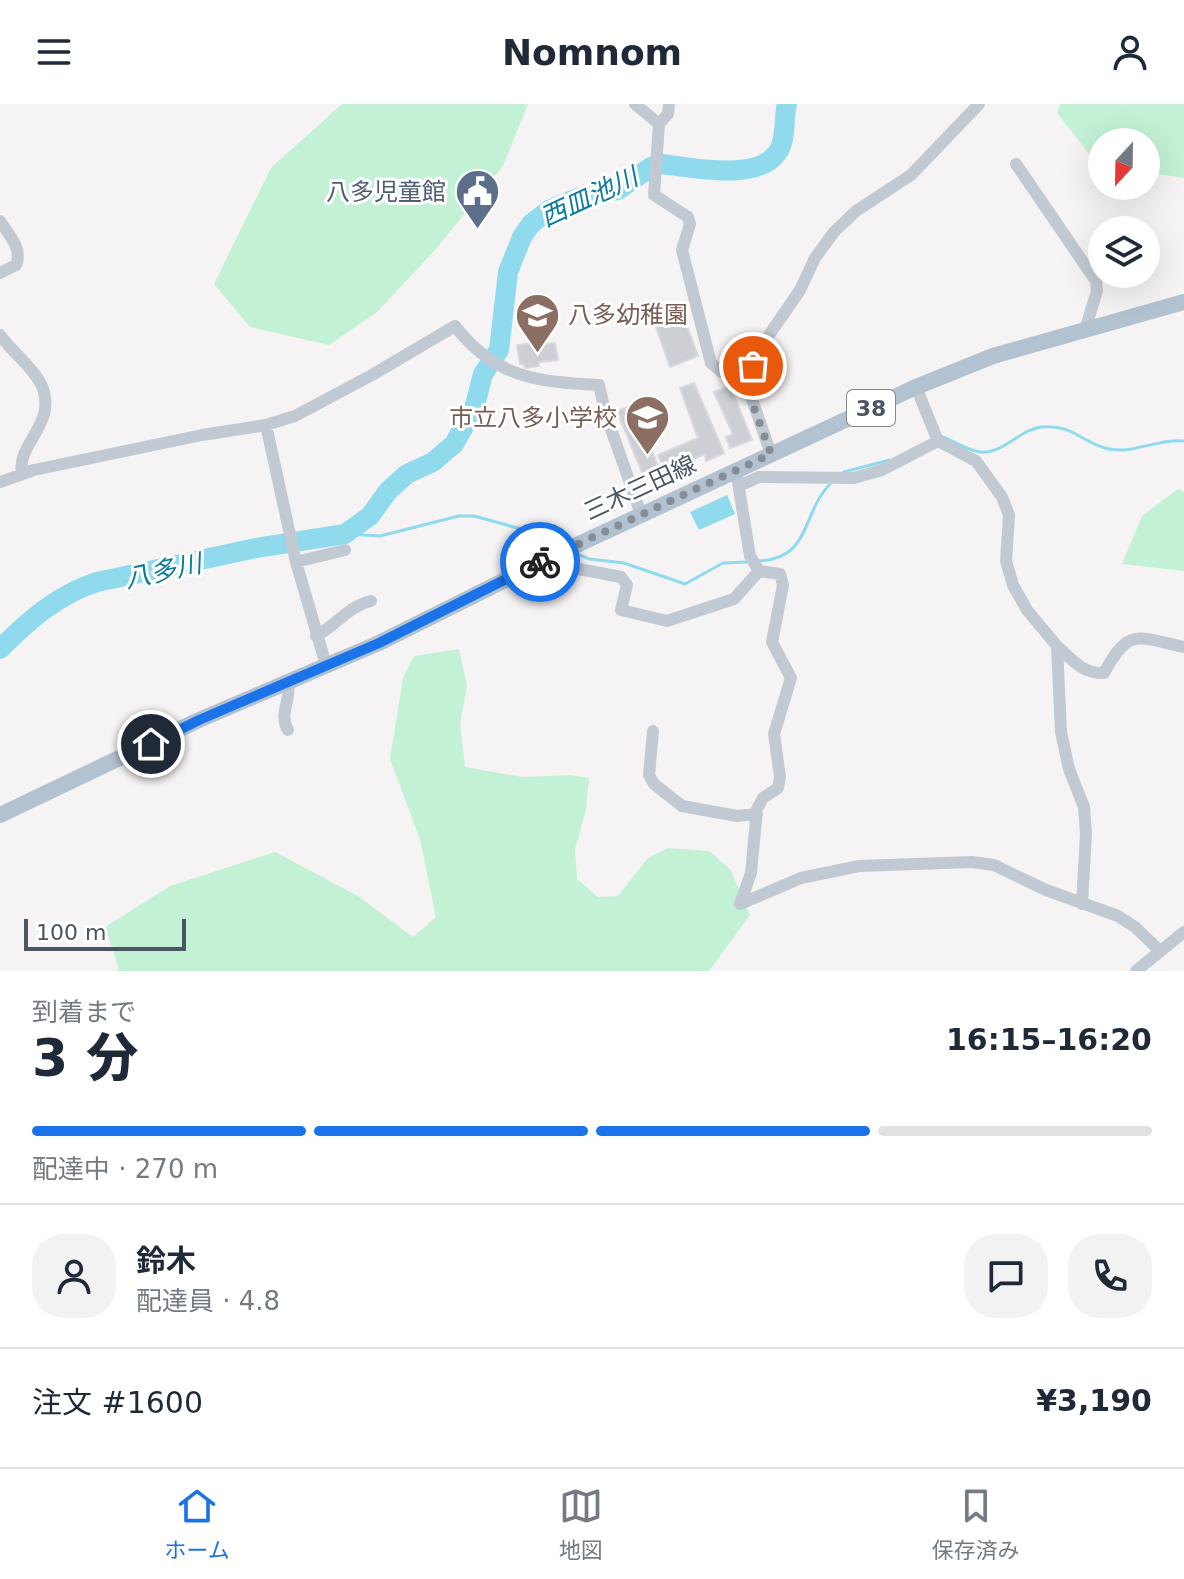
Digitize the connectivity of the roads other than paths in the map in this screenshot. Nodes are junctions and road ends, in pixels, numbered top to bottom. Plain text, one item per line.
1 (635, 104) edge
2 (669, 104) edge
3 (979, 104) edge
4 (659, 124) junction
5 (1016, 164) dead end
6 (0, 221) edge
7 (0, 273) edge
8 (1184, 302) edge
9 (1085, 330) junction
10 (0, 335) edge
11 (745, 379) junction
12 (916, 387) junction
13 (266, 425) junction
14 (938, 441) junction
15 (771, 454) junction
16 (22, 473) junction
17 (738, 478) junction
18 (0, 482) edge
19 (641, 514) junction
20 (345, 550) dead end
21 (560, 553) junction
22 (295, 558) junction
23 (759, 571) junction
24 (371, 601) dead end
25 (316, 636) junction
26 (1057, 646) junction
27 (1184, 647) edge
28 (326, 665) junction
29 (288, 681) junction
30 (288, 730) dead end
31 (653, 731) dead end
32 (757, 814) junction
33 (0, 815) edge
34 (1082, 904) junction
35 (1184, 932) edge
36 (1160, 951) junction
37 (1136, 971) edge

1 - 4 street
2 - 4 street
3 - 11 street
4 - 11 street
5 - 9 street
6 - 7 street
8 - 9 main road, 三木三田線 / 38
9 - 12 main road, 三木三田線 / 38
10 - 16 street
11 - 15 street
12 - 14 street
12 - 15 main road, 三木三田線 / 38
13 - 16 street
13 - 19 street
13 - 22 street
14 - 17 street
14 - 26 street
15 - 17 main road, 三木三田線 / 38
16 - 18 street
17 - 19 main road, 三木三田線 / 38
17 - 23 street
19 - 21 main road, 三木三田線 / 38
20 - 22 street
21 - 23 street
21 - 28 main road, 三木三田線 / 38
22 - 25 street
23 - 32 street
24 - 25 street
25 - 28 street
26 - 27 street
26 - 34 street
28 - 29 main road, 三木三田線 / 38
29 - 30 street
29 - 33 main road, 三木三田線 / 38
31 - 32 street
32 - 34 street
34 - 36 street
35 - 36 street
36 - 37 street

